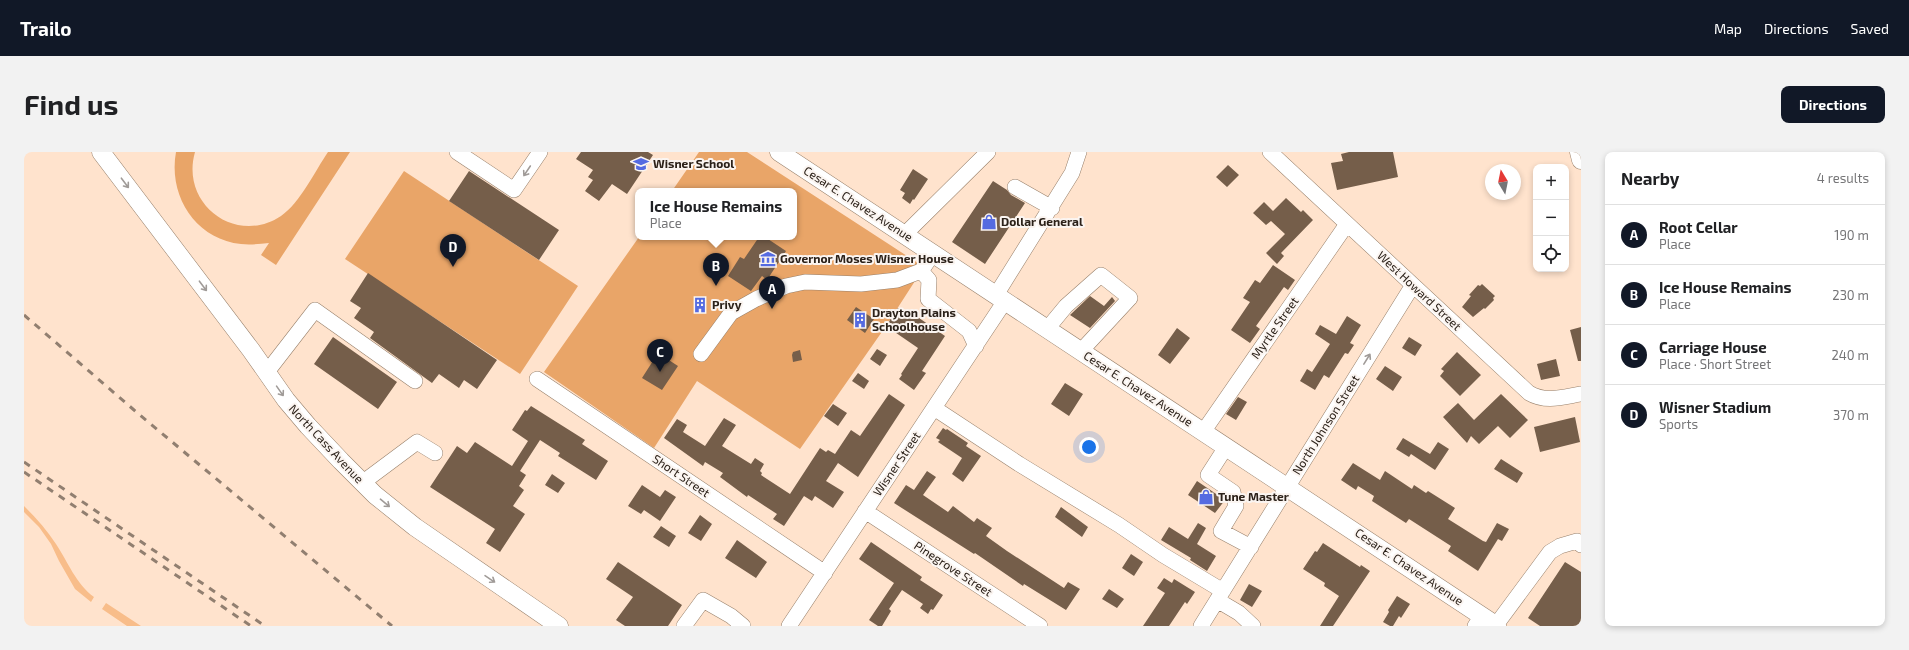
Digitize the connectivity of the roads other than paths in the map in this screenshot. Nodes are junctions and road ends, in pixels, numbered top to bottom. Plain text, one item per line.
1 (101, 152) edge
2 (457, 152) edge
3 (540, 152) edge
4 (988, 152) edge
5 (1079, 152) edge
6 (1270, 152) edge
7 (1579, 152) edge
8 (788, 154) edge
9 (1581, 160) edge
10 (1015, 187) dead end
11 (1052, 208) junction
12 (1347, 224) junction
13 (904, 234) junction
14 (933, 254) junction
15 (920, 271) junction
16 (1413, 285) junction
17 (1000, 298) junction
18 (1047, 329) junction
19 (976, 346) junction
20 (1081, 351) junction
21 (701, 354) dead end
22 (267, 372) junction
23 (537, 379) dead end
24 (415, 382) dead end
25 (1581, 394) edge
26 (934, 408) junction
27 (1203, 432) junction
28 (1226, 447) junction
29 (436, 453) dead end
30 (362, 483) junction
31 (1287, 487) junction
32 (865, 511) junction
33 (1581, 545) edge
34 (1251, 547) junction
35 (824, 573) junction
36 (1220, 595) junction
37 (1488, 623) edge
38 (791, 625) edge
39 (559, 626) edge
40 (684, 626) edge
41 (743, 626) edge
42 (1040, 626) edge
43 (1201, 626) edge
44 (1253, 626) edge

1 -> 22 main road, North Cass Avenue
3 -> 2 street
4 - 13 street
5 - 11 street, Wisner Street
6 - 12 street, West Howard Street
7 - 9 main road
8 - 13 main road, Cesar E. Chavez Avenue
10 - 11 street
11 - 17 street, Wisner Street
12 - 16 street, West Howard Street
12 - 27 street, Myrtle Street
13 - 14 main road, Cesar E. Chavez Avenue
14 - 15 street
14 - 17 main road, Cesar E. Chavez Avenue
15 - 19 street
15 - 21 street
16 - 25 street, West Howard Street
31 -> 16 street, North Johnson Street
17 - 18 main road, Cesar E. Chavez Avenue
17 - 19 street, Wisner Street
18 - 20 main road, Cesar E. Chavez Avenue
18 - 20 street
19 - 26 street, Wisner Street
20 - 27 main road, Cesar E. Chavez Avenue
22 - 24 street
22 -> 30 main road, North Cass Avenue
23 - 35 street, Short Street
26 - 32 street, Wisner Street
26 - 36 street
27 - 28 main road, Cesar E. Chavez Avenue
28 - 31 main road, Cesar E. Chavez Avenue
28 - 34 street
29 - 30 street
30 -> 39 main road, North Cass Avenue
31 - 34 street, North Johnson Street
31 - 37 main road, Cesar E. Chavez Avenue
32 - 35 street, Wisner Street
32 - 42 street, Pinegrove Street
33 - 37 street
34 - 36 street, North Johnson Street
35 - 38 street, Wisner Street
36 - 43 street, North Johnson Street
36 - 44 street
40 - 41 street

